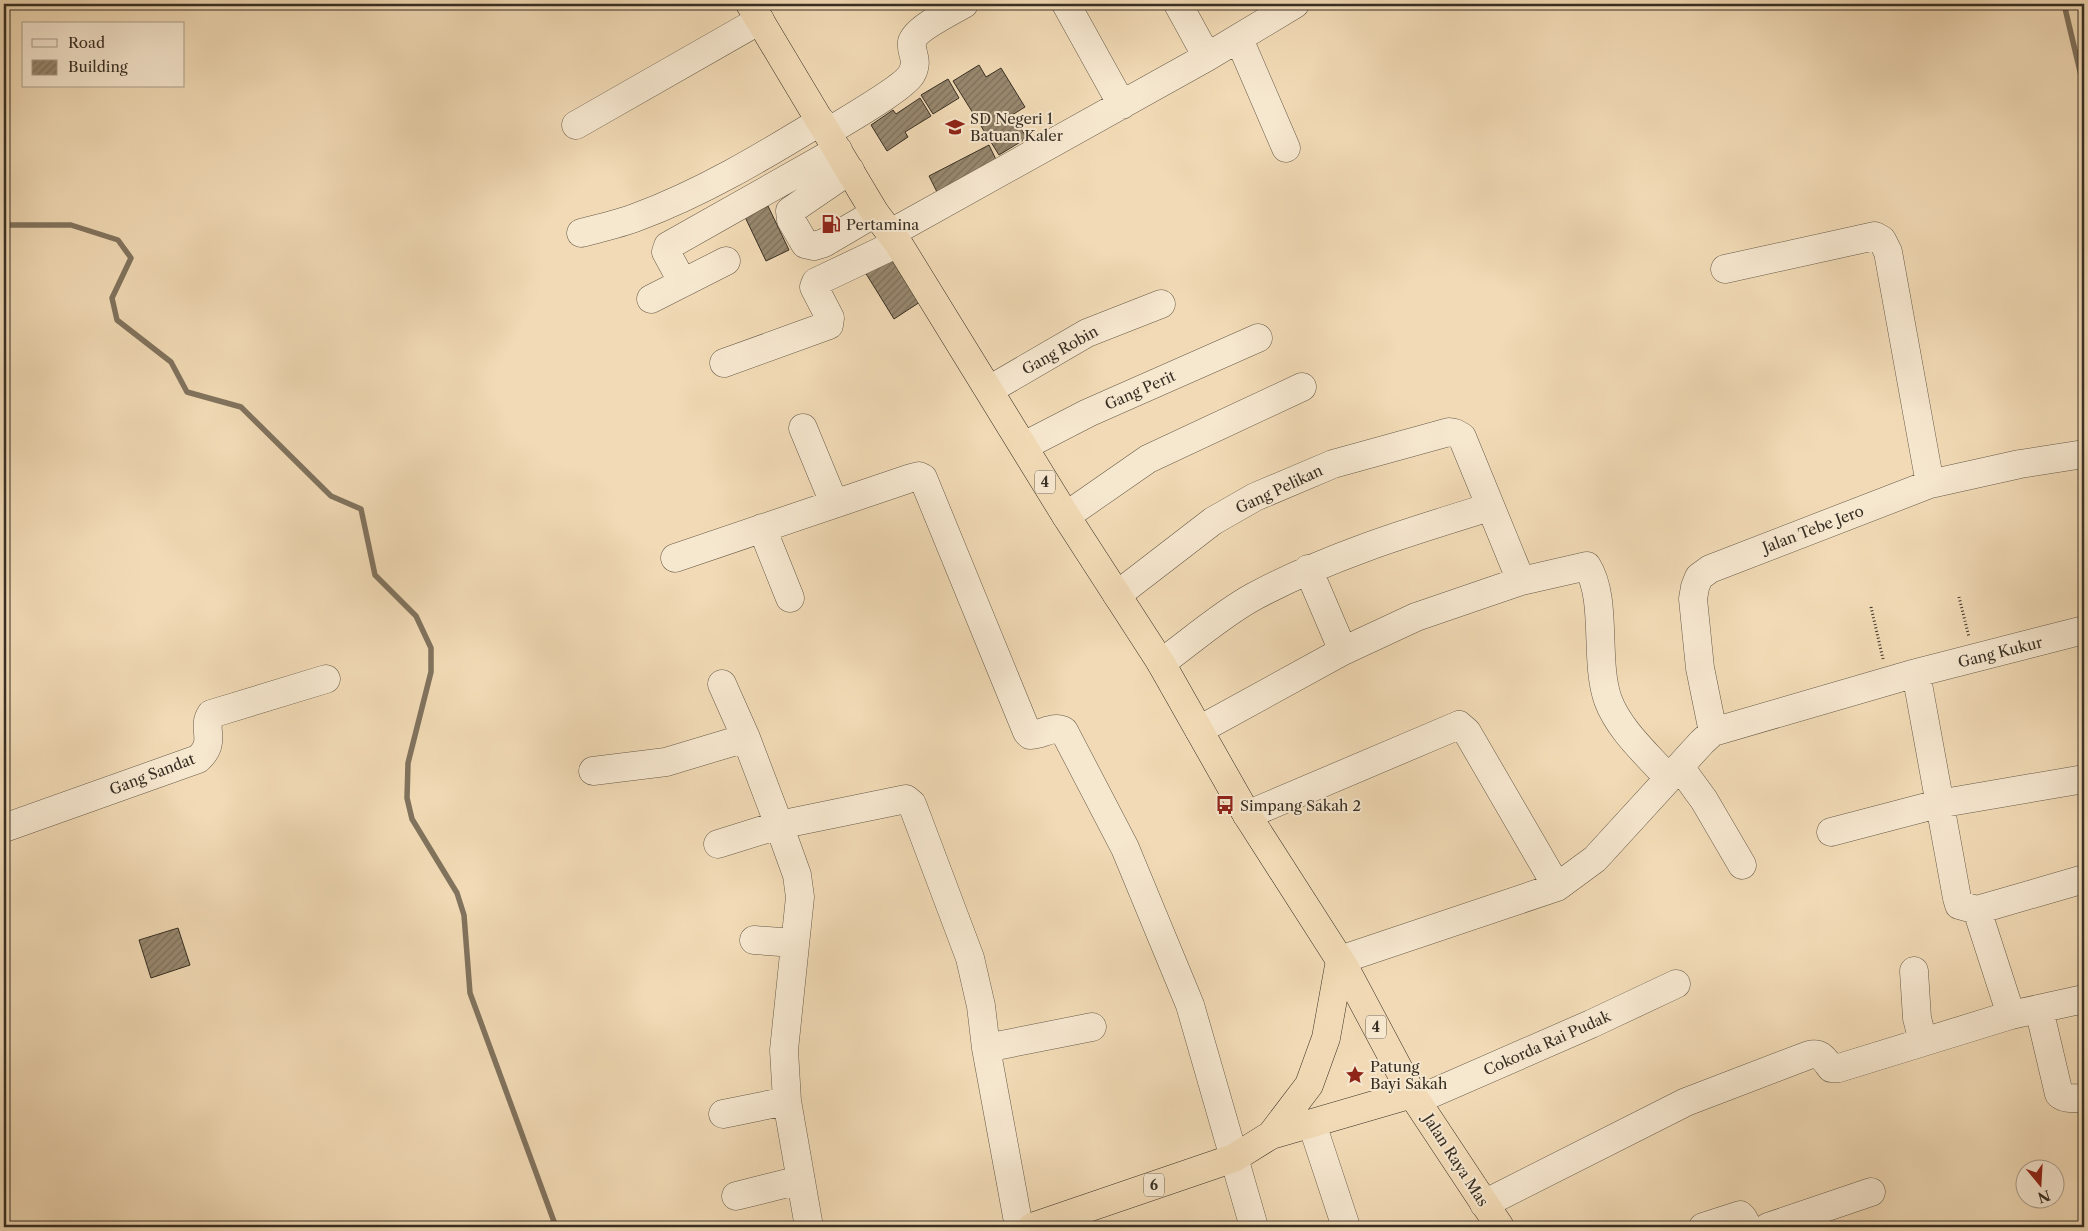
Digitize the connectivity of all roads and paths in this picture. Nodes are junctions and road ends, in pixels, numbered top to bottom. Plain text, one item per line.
1 (964, 4) edge
2 (1066, 4) edge
3 (1178, 4) edge
4 (1295, 4) edge
5 (754, 12) edge
6 (1239, 39) junction
7 (1207, 57) junction
8 (1122, 104) junction
9 (576, 126) dead end
10 (834, 143) junction
11 (1286, 148) dead end
12 (888, 230) junction
13 (581, 233) dead end
14 (726, 261) dead end
15 (1725, 269) dead end
16 (683, 283) junction
17 (651, 299) dead end
18 (1161, 304) dead end
19 (1258, 338) dead end
20 (724, 363) dead end
21 (1302, 386) dead end
22 (989, 390) junction
23 (803, 428) dead end
24 (1024, 446) junction
25 (2084, 454) edge
26 (1930, 484) junction
27 (834, 503) junction
28 (1490, 507) junction
29 (1066, 516) junction
30 (762, 528) junction
31 (675, 558) dead end
32 (1308, 569) junction
33 (1521, 581) junction
34 (1116, 595) junction
35 (1959, 597) dead end
36 (790, 598) dead end
37 (1871, 607) dead end
38 (2084, 630) edge
39 (1343, 650) junction
40 (1975, 659) junction
41 (1161, 663) junction
42 (1916, 674) junction
43 (326, 679) dead end
44 (1888, 682) junction
45 (722, 684) dead end
46 (1199, 730) junction
47 (746, 738) junction
48 (1691, 755) junction
49 (593, 770) dead end
50 (2084, 779) edge
51 (1938, 804) junction
52 (1247, 815) junction
53 (779, 825) junction
54 (4, 828) edge
55 (1831, 832) dead end
56 (718, 844) dead end
57 (1742, 865) dead end
58 (2084, 879) edge
59 (1556, 887) junction
60 (1977, 910) junction
61 (754, 940) dead end
62 (794, 943) junction
63 (1340, 960) junction
64 (1914, 971) dead end
65 (1676, 984) dead end
66 (2084, 999) edge
67 (2039, 1009) junction
68 (2011, 1015) junction
69 (1092, 1027) dead end
70 (1923, 1042) junction
71 (986, 1048) junction
72 (1414, 1097) junction
73 (2084, 1098) edge
74 (786, 1100) junction
75 (723, 1114) dead end
76 (1312, 1124) junction
77 (1272, 1135) junction
78 (1234, 1158) junction
79 (800, 1180) junction
80 (1871, 1192) dead end
81 (736, 1196) dead end
82 (1484, 1204) junction
83 (809, 1227) edge
84 (1019, 1227) edge
85 (1032, 1227) edge
86 (1254, 1227) edge
87 (1346, 1227) edge
88 (1500, 1227) edge
89 (1703, 1227) edge
90 (1748, 1227) edge
91 (1768, 1227) edge

1 - 10 street
2 - 8 street
3 - 7 street
4 - 6 street
5 - 9 street
5 - 10 highway, 4
6 - 7 street
6 - 11 street
7 - 8 street
8 - 12 street
10 - 12 highway, 4
10 - 12 street
10 - 13 street
10 - 16 street
12 - 20 street
12 - 22 highway, 4
14 - 16 street
15 - 26 street
16 - 17 street
18 - 22 street, Gang Robin
19 - 24 street, Gang Perit
21 - 29 street
22 - 24 highway, 4
23 - 27 street
24 - 29 highway, 4
25 - 26 street, Jalan Tebe Jero
26 - 48 street, Jalan Tebe Jero
27 - 30 street
27 - 78 street
28 - 32 street
28 - 33 street
28 - 34 street, Gang Pelikan
29 - 34 highway, 4
30 - 31 street
30 - 36 street
32 - 39 street
32 - 41 street
33 - 39 street
33 - 48 street
34 - 41 highway, 4
35 - 40 path
37 - 44 path
38 - 40 street, Gang Kukur
39 - 46 street
40 - 42 street, Gang Kukur
41 - 46 highway, 4
42 - 44 street, Gang Kukur
42 - 51 street
43 - 54 street, Gang Sandat
44 - 48 street, Gang Kukur
45 - 47 street
46 - 52 highway, 4
47 - 49 street
47 - 53 street
48 - 57 street
48 - 59 street
50 - 51 street
51 - 55 street
51 - 60 street
52 - 59 street
52 - 63 highway, 4
53 - 56 street
53 - 62 street
53 - 71 street
58 - 60 street
59 - 63 street
60 - 68 street
61 - 62 street
62 - 74 street
63 - 72 highway, 4
63 - 77 highway, 6
64 - 70 street
65 - 72 street, Cokorda Rai Pudak
66 - 67 street
67 - 68 street
67 - 73 street
68 - 70 street
69 - 71 street
70 - 82 street
71 - 84 street
72 - 76 highway, 6
72 - 82 highway, Jalan Raya Mas
74 - 75 street
74 - 79 street
76 - 77 highway, 6
76 - 87 street
77 - 78 highway, 6
78 - 85 highway, 6
78 - 86 street
79 - 81 street
79 - 83 street
80 - 91 street
82 - 88 highway, Jalan Raya Mas
89 - 90 street

